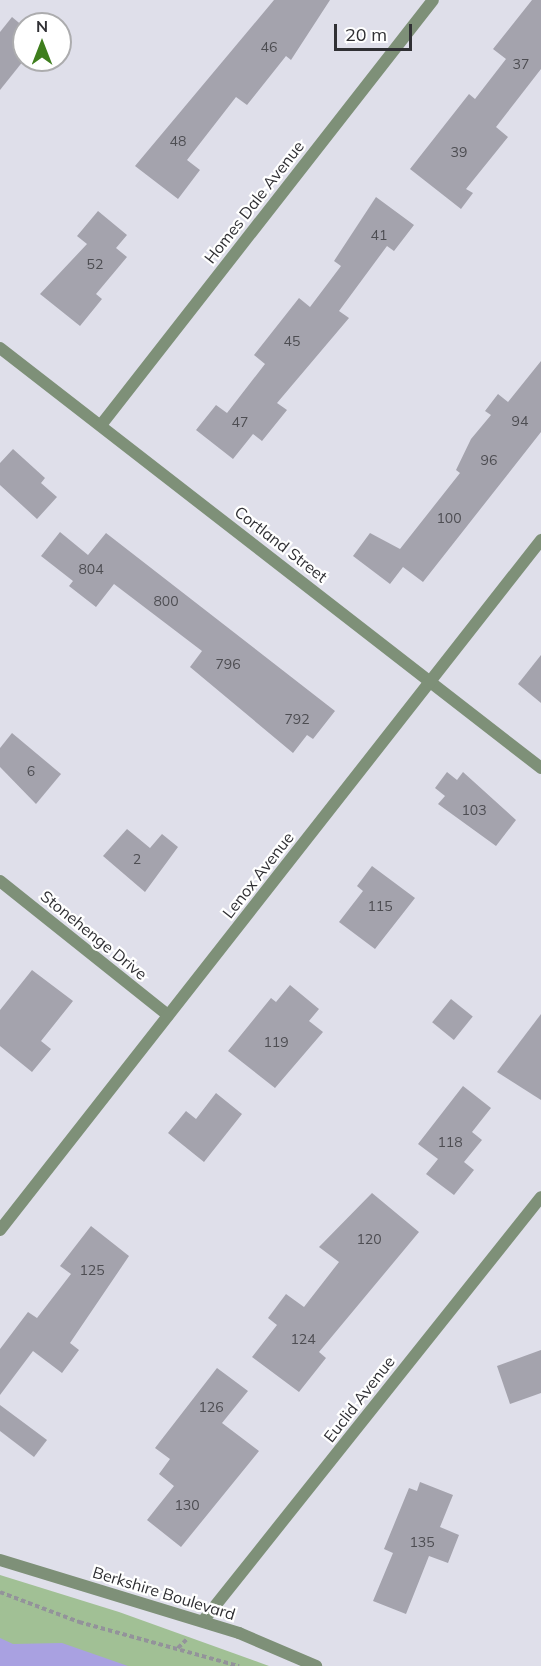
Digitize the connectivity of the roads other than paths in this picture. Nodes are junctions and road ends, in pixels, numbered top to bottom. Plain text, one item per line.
1 (433, 0) edge
2 (0, 348) edge
3 (101, 425) junction
4 (541, 540) edge
5 (431, 682) junction
6 (541, 768) edge
7 (0, 881) edge
8 (168, 1015) junction
9 (541, 1197) edge
10 (0, 1230) edge
11 (0, 1560) edge
12 (202, 1621) junction
13 (316, 1666) edge

1 - 3 street, Homes Dale Avenue
2 - 3 street, Cortland Street
3 - 5 street, Cortland Street
4 - 5 street, Lenox Avenue
5 - 6 street, Cortland Street
5 - 8 street, Lenox Avenue
7 - 8 street, Stonehenge Drive
8 - 10 street, Lenox Avenue
9 - 12 street, Euclid Avenue
11 - 12 street, Berkshire Boulevard
12 - 13 street, Berkshire Boulevard

